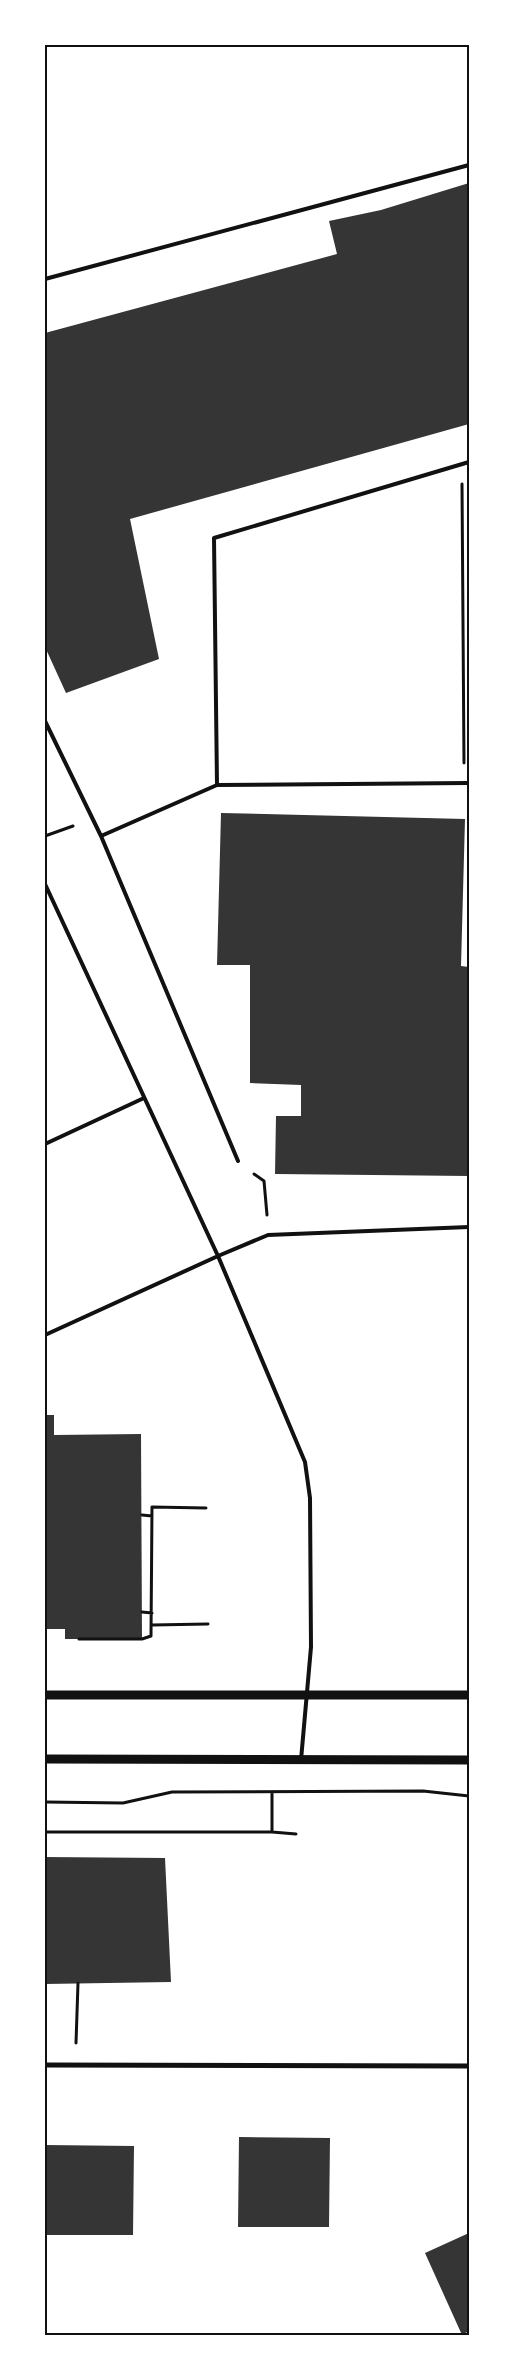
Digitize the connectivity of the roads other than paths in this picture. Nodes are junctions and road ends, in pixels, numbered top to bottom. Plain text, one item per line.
1 (469, 164) edge
2 (45, 278) edge
3 (469, 462) edge
4 (45, 721) edge
5 (469, 784) edge
6 (216, 785) junction
7 (101, 836) junction
8 (45, 884) edge
9 (144, 1098) junction
10 (45, 1144) edge
11 (238, 1161) road end
12 (469, 1227) edge
13 (218, 1256) junction
14 (45, 1335) edge
15 (45, 1695) edge
16 (305, 1695) junction
17 (469, 1695) edge
18 (45, 1759) edge
19 (301, 1760) junction
20 (469, 1760) edge
21 (45, 2065) edge
22 (469, 2066) edge

1 - 2 lane
3 - 6 lane
4 - 7 lane
5 - 6 lane
6 - 7 lane
7 - 11 lane
8 - 9 lane
9 - 10 lane
9 - 13 lane
12 - 13 lane
13 - 14 lane
13 - 16 lane
15 - 16 street
16 - 17 street
16 - 19 lane
18 - 19 street
19 - 20 street
21 - 22 street

